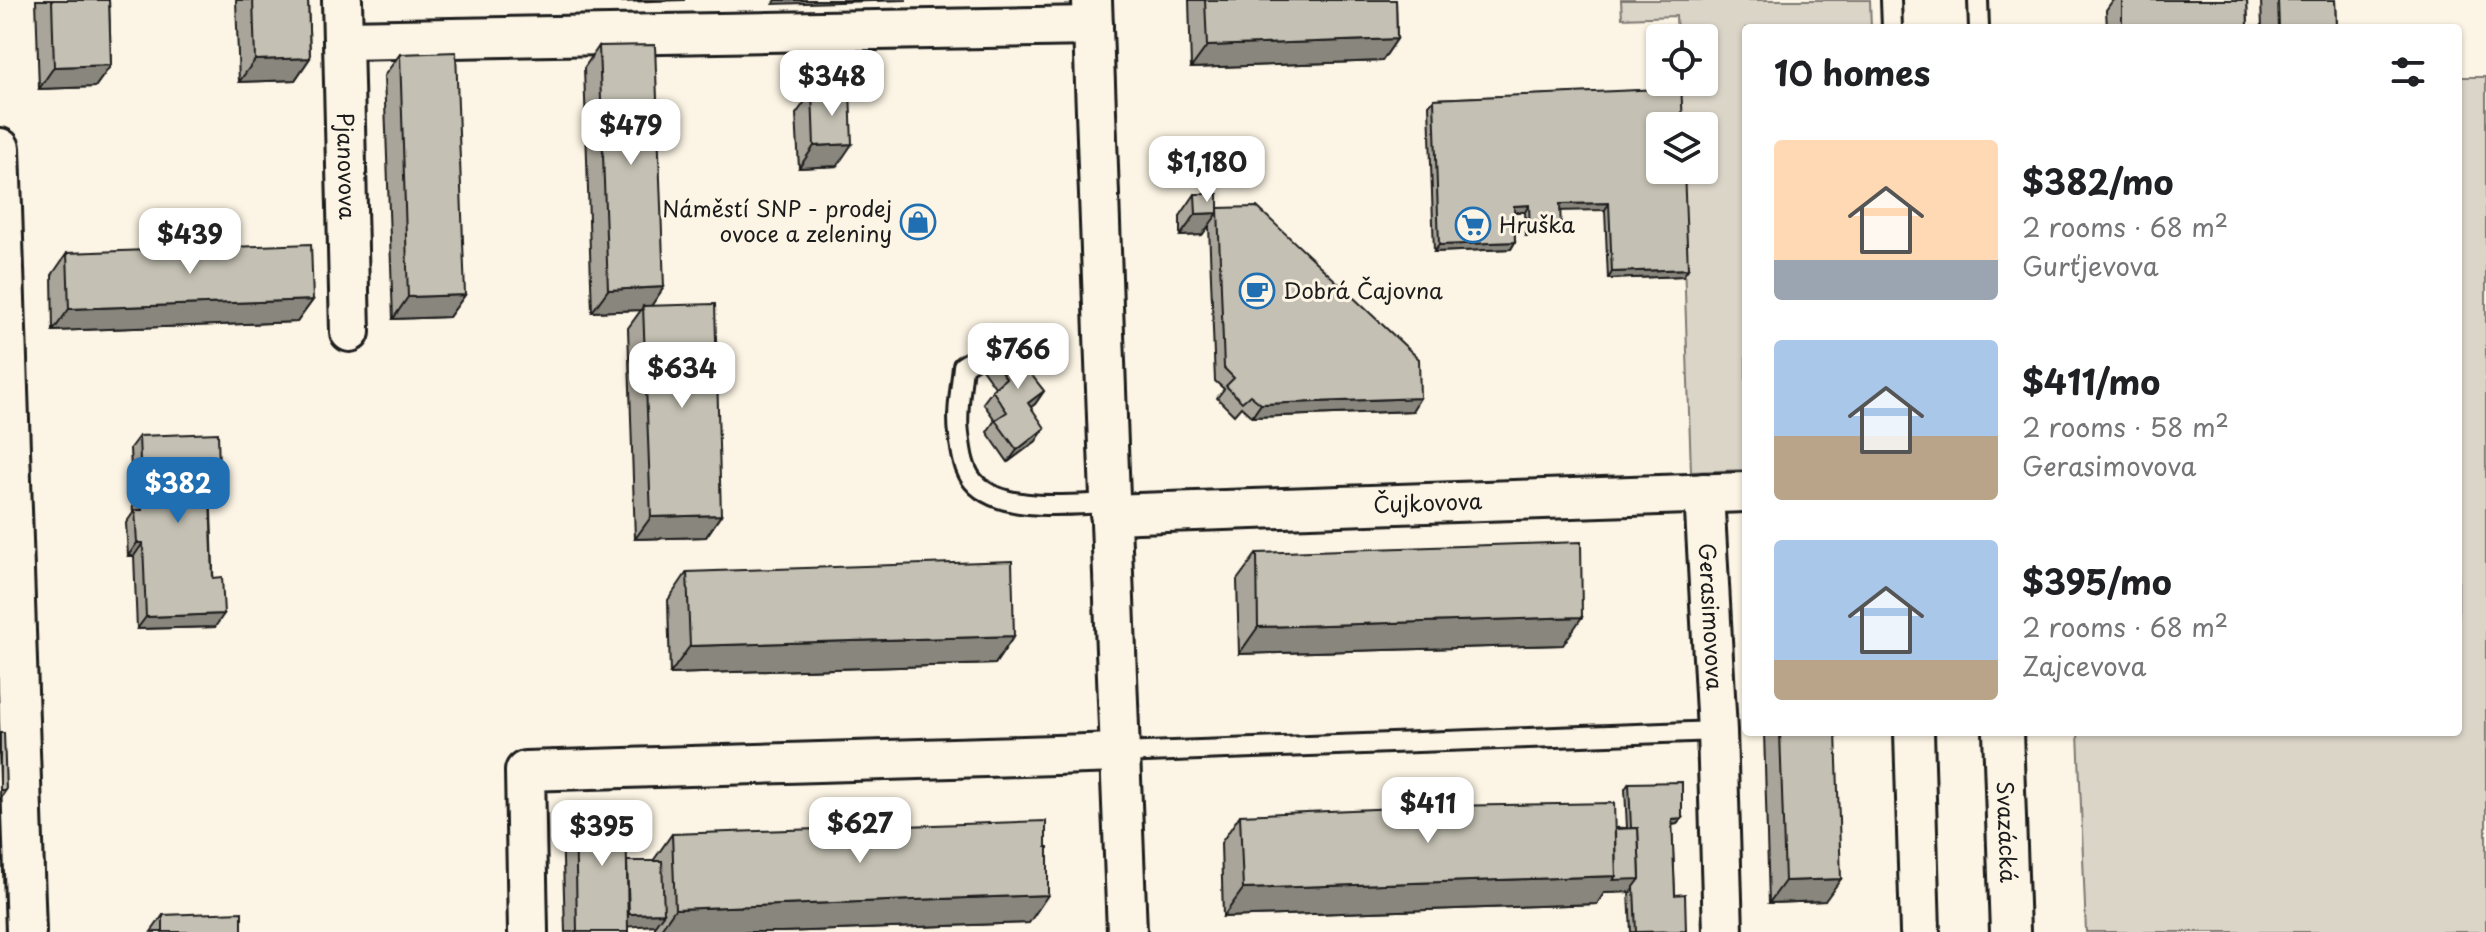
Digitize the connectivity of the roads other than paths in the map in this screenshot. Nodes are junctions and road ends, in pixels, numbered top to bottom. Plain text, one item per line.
1 (342, 0) edge
2 (1891, 0) edge
3 (1978, 0) edge
4 (1093, 13) edge
5 (1892, 24) edge
6 (1979, 24) edge
7 (344, 40) junction
8 (0, 148) edge
9 (350, 332) dead end
10 (995, 346) dead end
11 (1742, 492) edge
12 (1704, 493) junction
13 (1110, 508) junction
14 (8, 621) edge
15 (1717, 731) junction
16 (1914, 736) edge
17 (2003, 736) edge
18 (1119, 753) junction
19 (26, 932) edge
20 (528, 932) edge
21 (1127, 932) edge
22 (1723, 932) edge
23 (1920, 932) edge
24 (2010, 932) edge

1 - 7 street, Pjanovova
2 - 5 lane
3 - 6 lane
4 - 7 street
4 - 13 street
7 - 9 street, Pjanovova
8 - 14 street
10 - 13 lane
11 - 12 street, Čujkovova
12 - 13 street, Čujkovova
12 - 15 street, Gerasimovova
13 - 18 street
14 - 19 street
15 - 18 lane
15 - 22 street, Gerasimovova
16 - 23 street
17 - 24 street, Svazácká
18 - 20 street
18 - 21 street

